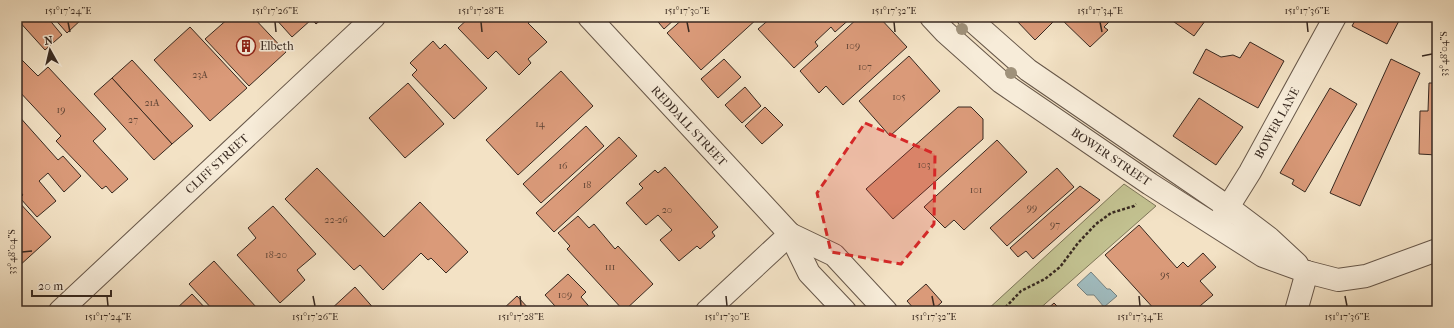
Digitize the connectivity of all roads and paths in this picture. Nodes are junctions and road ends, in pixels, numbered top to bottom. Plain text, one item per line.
1 (374, 17) edge
2 (589, 17) edge
3 (931, 17) edge
4 (968, 17) edge
5 (1335, 17) edge
6 (1150, 184) junction
7 (1228, 207) junction
8 (1216, 227) junction
9 (790, 234) junction
10 (1437, 250) edge
11 (1307, 272) junction
12 (60, 311) edge
13 (707, 311) edge
14 (845, 311) edge
15 (886, 311) edge
16 (1002, 311) edge
17 (1296, 311) edge

1 - 12 street, CLIFF STREET
2 - 9 street, REDDALL STREET
3 - 6 street, BOWER STREET
4 - 7 street, BOWER STREET
5 - 7 street, BOWER LANE
6 - 8 street, BOWER STREET
6 - 16 path
7 - 8 street, BOWER LANE
7 - 11 street, BOWER STREET
8 - 11 street, BOWER STREET
9 - 13 street
9 - 14 street, REDDALL STREET
9 - 15 street, REDDALL STREET
10 - 11 street, BOWER STREET
11 - 17 street

